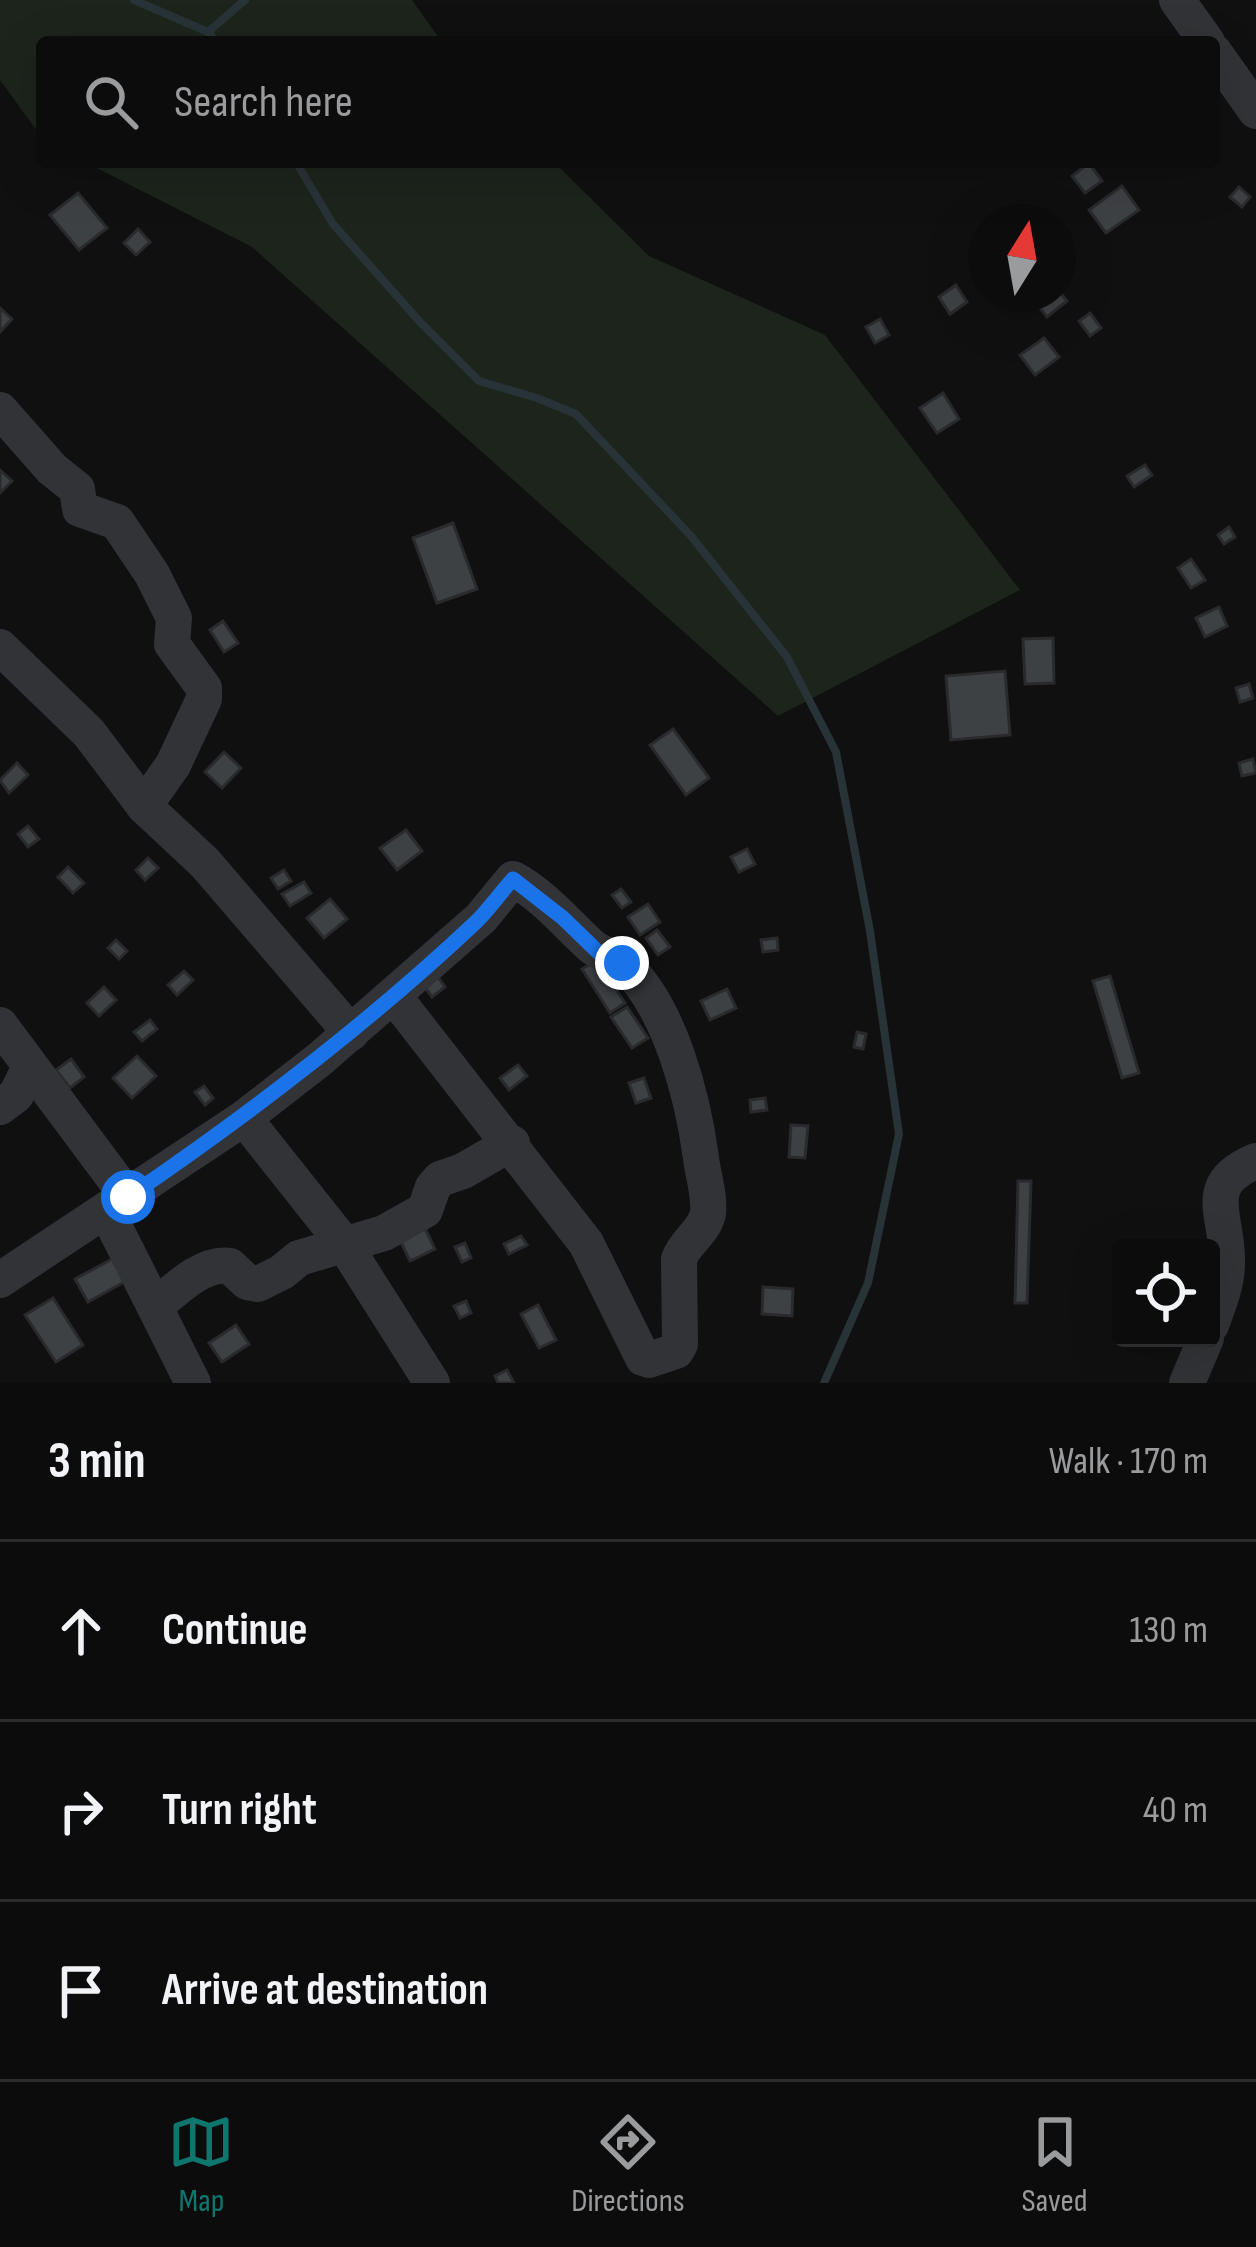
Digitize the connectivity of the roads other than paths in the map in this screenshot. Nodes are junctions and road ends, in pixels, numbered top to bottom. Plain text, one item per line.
1 (1178, 0) edge
2 (1203, 36) edge
3 (1220, 60) edge
4 (1256, 111) edge
5 (0, 410) edge
6 (0, 647) edge
7 (144, 806) junction
8 (393, 994) junction
9 (0, 1025) edge
10 (351, 1033) junction
11 (30, 1067) junction
12 (0, 1107) edge
13 (244, 1118) junction
14 (512, 1143) junction
15 (1256, 1161) edge
16 (117, 1204) junction
17 (344, 1244) junction
18 (0, 1280) edge
19 (1220, 1304) edge
20 (157, 1306) junction
21 (1201, 1347) edge
22 (193, 1383) edge
23 (432, 1383) edge
24 (1187, 1383) edge

1 - 2 street
3 - 4 street
5 - 7 street
6 - 7 street
7 - 10 street
8 - 10 street
8 - 14 street
8 - 14 street
9 - 11 street
10 - 13 street
11 - 12 street
11 - 16 street
13 - 16 street
13 - 17 street
14 - 17 street
15 - 19 street
16 - 18 street
16 - 20 street
17 - 20 street
17 - 23 street
20 - 22 street
21 - 24 street

